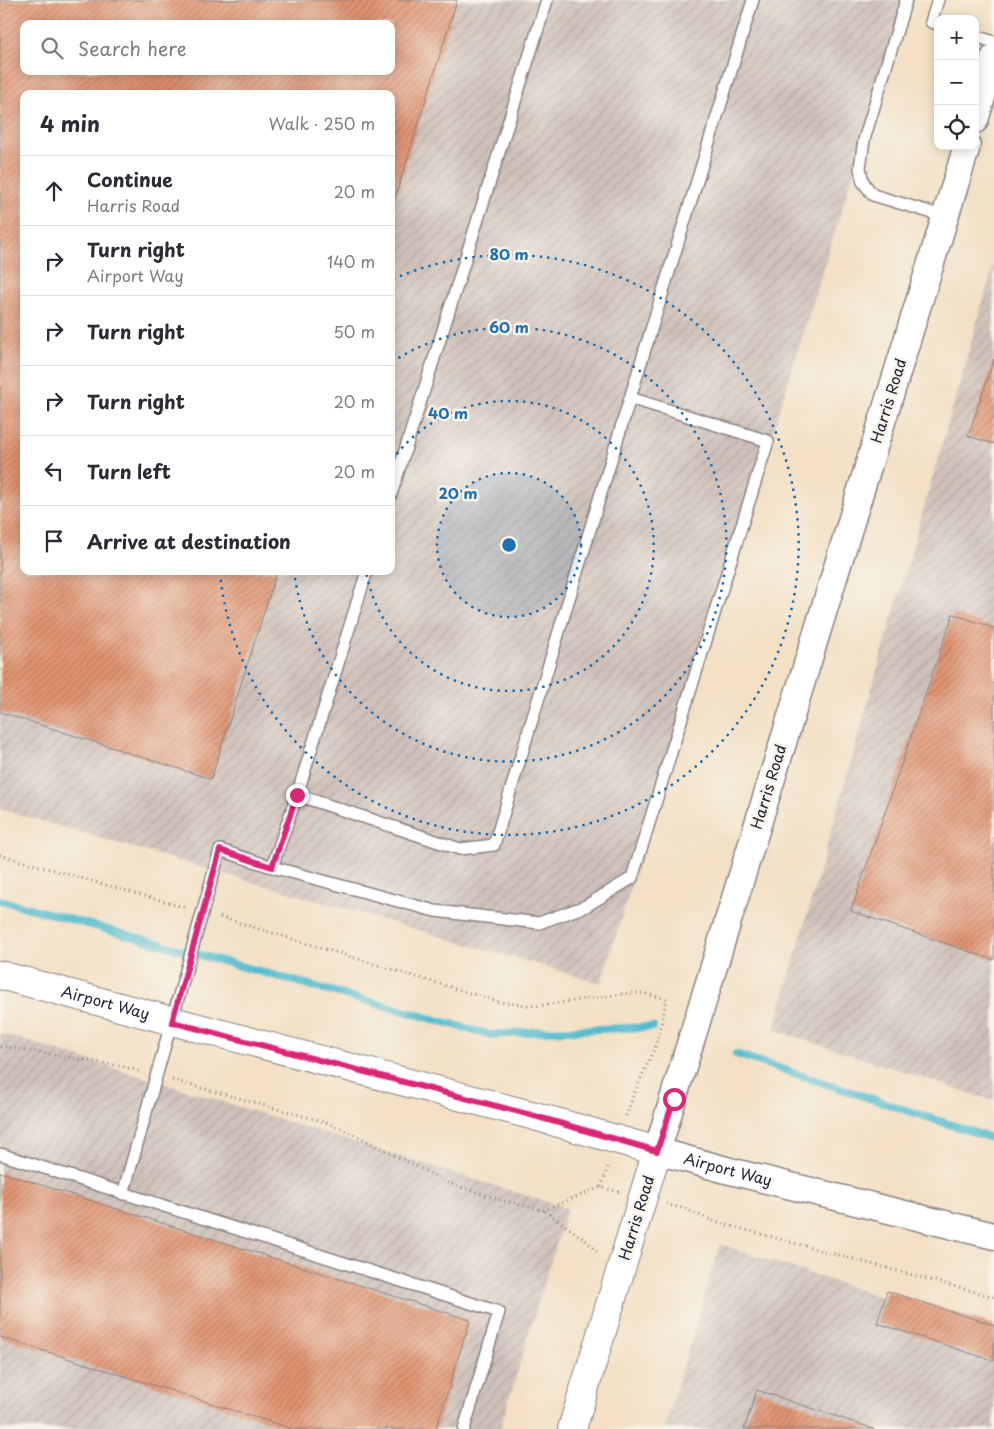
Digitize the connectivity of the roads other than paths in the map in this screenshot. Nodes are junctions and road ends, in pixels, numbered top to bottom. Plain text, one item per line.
1 (547, 0) edge
2 (753, 0) edge
3 (906, 0) edge
4 (938, 0) edge
5 (935, 15) edge
6 (979, 37) edge
7 (994, 42) edge
8 (994, 58) edge
9 (979, 107) edge
10 (967, 150) edge
11 (946, 217) junction
12 (630, 398) junction
13 (395, 482) edge
14 (366, 575) edge
15 (297, 795) junction
16 (272, 867) junction
17 (0, 975) edge
18 (172, 1022) junction
19 (657, 1151) junction
20 (0, 1154) edge
21 (123, 1194) junction
22 (994, 1236) edge
23 (464, 1429) edge
24 (572, 1429) edge

1 - 13 lane
2 - 12 lane
3 - 11 lane
4 - 5 lane
6 - 7 lane
8 - 9 street
10 - 11 street, Harris Road
11 - 19 street, Harris Road
12 - 15 lane
12 - 16 lane
14 - 15 lane
15 - 16 lane
16 - 18 lane
17 - 18 main road, Airport Way
18 - 19 main road, Airport Way
18 - 21 lane
19 - 22 street, Airport Way
19 - 24 main road, Harris Road
20 - 21 lane
21 - 23 lane

